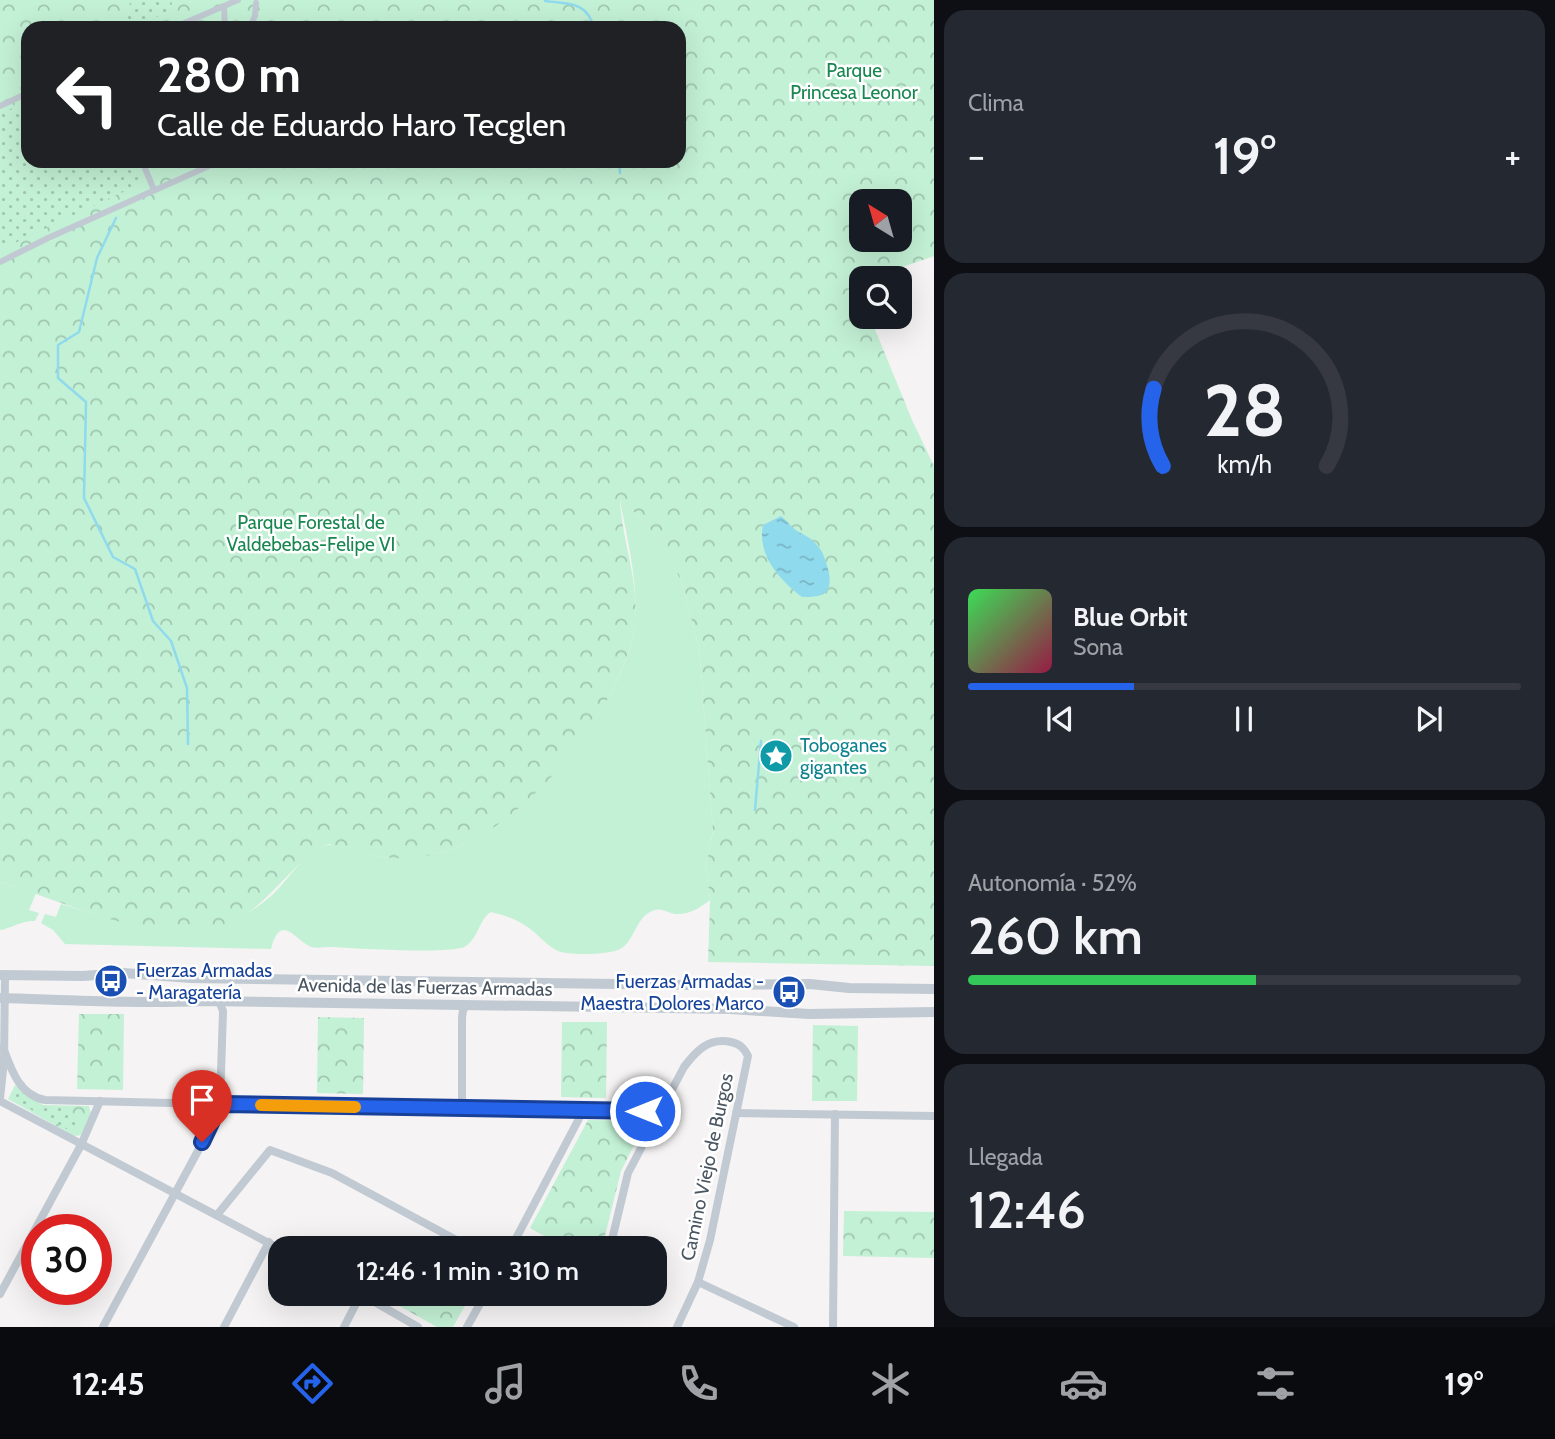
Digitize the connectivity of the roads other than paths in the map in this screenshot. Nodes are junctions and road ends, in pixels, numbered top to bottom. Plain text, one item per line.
1 (238, 0) edge
2 (256, 3) dead end
3 (224, 6) junction
4 (189, 21) edge
5 (225, 21) edge
6 (251, 21) edge
7 (21, 96) edge
8 (0, 106) edge
9 (146, 168) edge
10 (204, 168) edge
11 (154, 190) junction
12 (0, 262) edge
13 (1, 975) edge
14 (934, 989) edge
15 (2, 998) edge
16 (219, 1001) junction
17 (467, 1005) junction
18 (934, 1012) edge
19 (2, 1047) edge
20 (0, 1099) edge
21 (100, 1101) junction
22 (220, 1104) junction
23 (462, 1110) junction
24 (583, 1111) junction
25 (661, 1111) junction
26 (736, 1113) junction
27 (835, 1114) junction
28 (934, 1116) edge
29 (81, 1145) junction
30 (175, 1194) junction
31 (217, 1215) junction
32 (449, 1236) edge
33 (517, 1236) edge
34 (613, 1236) edge
35 (268, 1241) edge
36 (268, 1244) edge
37 (698, 1282) junction
38 (0, 1294) edge
39 (354, 1306) edge
40 (381, 1306) edge
41 (479, 1306) edge
42 (103, 1327) edge
43 (224, 1327) edge
44 (344, 1327) edge
45 (418, 1327) edge
46 (467, 1327) edge
47 (677, 1327) edge
48 (794, 1327) edge
49 (833, 1327) edge

1 - 3 street
2 - 6 street
3 - 4 street
3 - 5 street
7 - 8 street
9 - 11 street
10 - 11 street
11 - 12 street
13 - 14 street, Avenida de las Fuerzas Armadas
13 - 15 street
15 - 16 street, Avenida de las Fuerzas Armadas
15 - 19 street
16 - 17 street, Avenida de las Fuerzas Armadas
16 - 22 street
17 - 18 street, Avenida de las Fuerzas Armadas
17 - 23 street
19 - 20 street
19 - 21 street
20 - 29 street
21 - 22 street
21 - 29 street
22 - 23 street
22 - 30 street
23 - 24 street
24 - 25 street
24 - 33 street
25 - 26 street, Camino Viejo de Burgos
25 - 34 street
26 - 27 street
26 - 37 street, Camino Viejo de Burgos
27 - 28 street
27 - 49 street
29 - 30 street
29 - 38 street
30 - 31 street
30 - 42 street
31 - 32 street
31 - 35 street
36 - 43 street
37 - 47 street, Camino Viejo de Burgos
37 - 48 street
39 - 44 street
40 - 45 street
41 - 46 street

